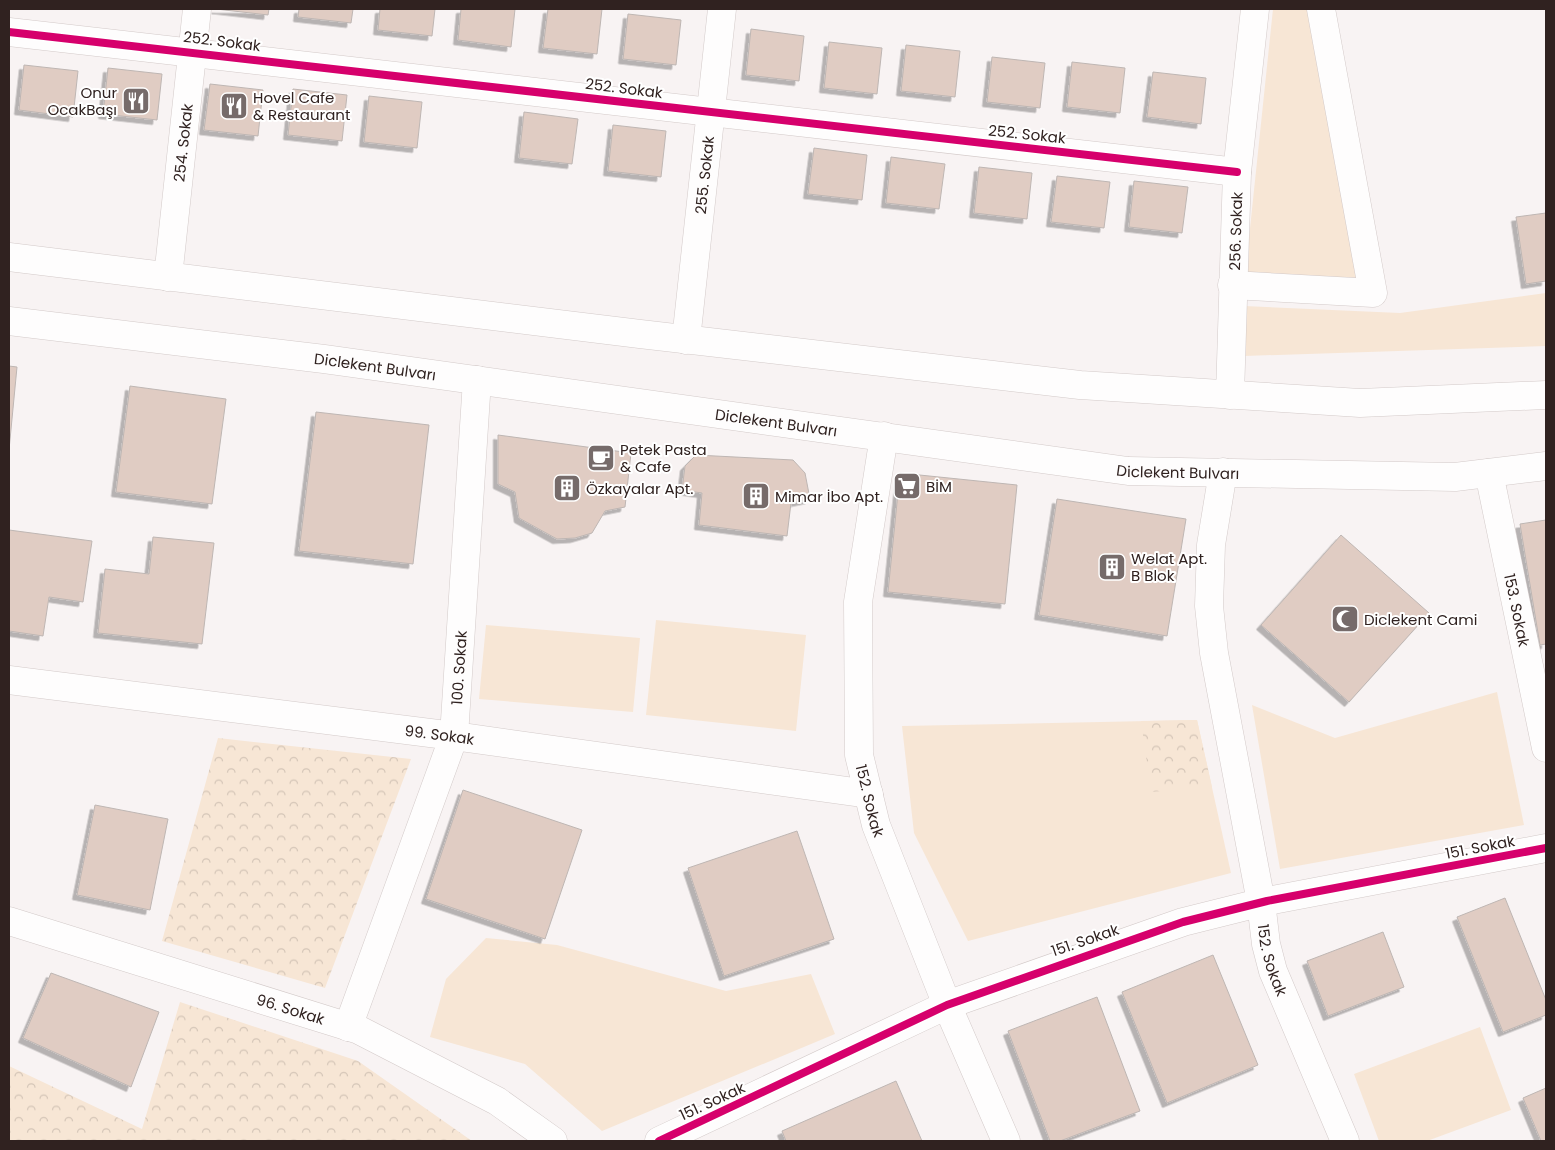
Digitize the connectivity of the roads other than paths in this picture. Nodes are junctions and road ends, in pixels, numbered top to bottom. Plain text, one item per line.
1 (197, 9) edge
2 (722, 9) edge
3 (1255, 9) edge
4 (1321, 9) edge
5 (9, 32) edge
6 (192, 52) junction
7 (710, 112) junction
8 (1237, 172) junction
9 (9, 257) edge
10 (168, 277) junction
11 (1232, 285) junction
12 (9, 320) edge
13 (686, 340) junction
14 (477, 380) junction
15 (1230, 395) junction
16 (1546, 395) edge
17 (884, 436) junction
18 (1546, 466) edge
19 (1223, 472) junction
20 (1489, 473) junction
21 (9, 680) edge
22 (454, 736) junction
23 (1546, 748) edge
24 (869, 794) junction
25 (1546, 848) edge
26 (1261, 902) junction
27 (9, 921) edge
28 (947, 1005) junction
29 (348, 1027) junction
30 (553, 1141) edge
31 (659, 1141) edge
32 (1006, 1141) edge
33 (1344, 1141) edge

1 - 6 street, 254. Sokak
2 - 7 street, 255. Sokak
3 - 8 street, 256. Sokak
4 - 11 street
5 - 6 street, 252. Sokak
6 - 7 street, 252. Sokak
6 - 10 street, 254. Sokak
7 - 8 street, 252. Sokak
7 - 13 street, 255. Sokak
8 - 11 street, 256. Sokak
9 - 10 street
10 - 13 street
11 - 15 street, 256. Sokak
12 - 14 street, Diclekent Bulvarı
13 - 15 street
14 - 17 street, Diclekent Bulvarı
14 - 22 street, 100. Sokak
15 - 16 street
17 - 19 street, Diclekent Bulvarı
17 - 24 street, 152. Sokak
18 - 20 street, Diclekent Bulvarı
19 - 20 street, Diclekent Bulvarı
19 - 26 street, 152. Sokak
20 - 23 street, 153. Sokak
21 - 22 street, 99. Sokak
22 - 24 street, 99. Sokak
22 - 29 street, 100. Sokak
24 - 28 street, 152. Sokak
25 - 26 street, 151. Sokak
26 - 28 street, 151. Sokak
26 - 33 street, 152. Sokak
27 - 29 street, 96. Sokak
28 - 31 street, 151. Sokak
28 - 32 street, 152. Sokak
29 - 30 street, 96. Sokak

